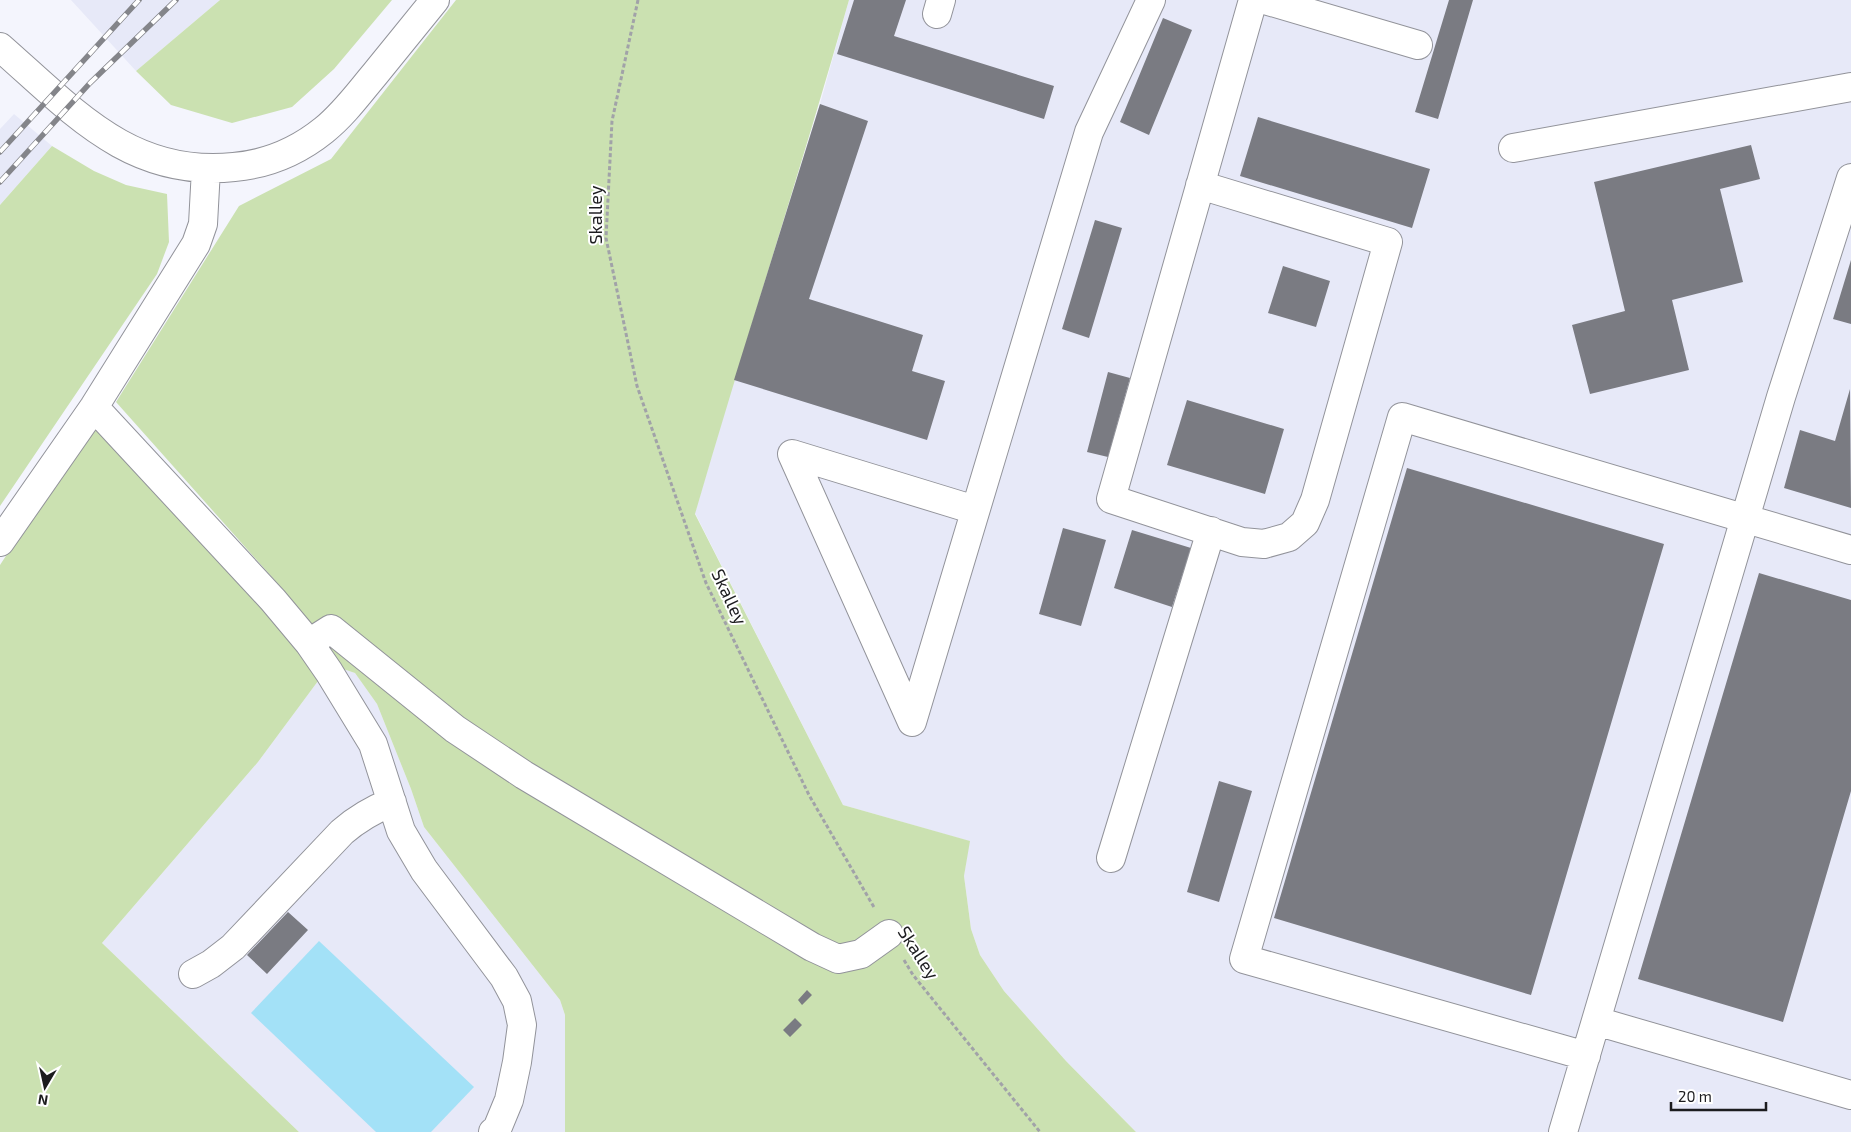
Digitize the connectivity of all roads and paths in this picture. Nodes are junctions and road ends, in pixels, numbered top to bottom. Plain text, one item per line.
1 (435, 0) edge
2 (638, 0) edge
3 (1151, 0) edge
4 (1253, 0) edge
5 (1265, 0) edge
6 (1418, 45) dead end
7 (0, 47) edge
8 (1851, 87) edge
9 (1513, 148) dead end
10 (206, 169) junction
11 (1200, 185) junction
12 (1850, 187) edge
13 (94, 407) junction
14 (975, 510) junction
15 (1745, 519) junction
16 (1211, 531) junction
17 (0, 542) edge
18 (1851, 550) edge
19 (309, 643) junction
20 (392, 802) junction
21 (1111, 858) dead end
22 (889, 934) junction
23 (193, 974) dead end
24 (1596, 1021) junction
25 (1586, 1056) junction
26 (1851, 1095) edge
27 (494, 1132) edge
28 (1040, 1132) edge
29 (1563, 1132) edge

1 - 10 street
2 - 22 path, Skalley
3 - 14 street
4 - 11 street
5 - 6 street
7 - 10 street
8 - 9 street
10 - 13 street
11 - 16 street
11 - 16 street
12 - 15 street
13 - 17 street
13 - 19 street
14 - 14 street
15 - 18 street
15 - 24 street
15 - 25 street
16 - 21 street
19 - 20 street
19 - 22 street
20 - 23 street
20 - 27 street
22 - 28 path, Skalley
24 - 25 street
24 - 26 street
25 - 29 street

